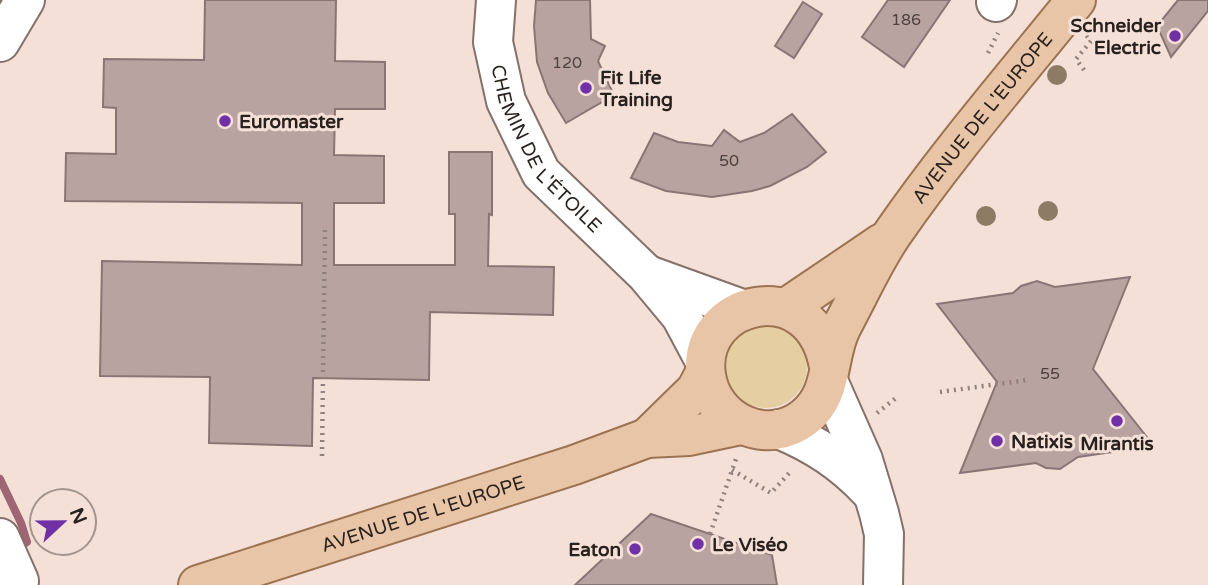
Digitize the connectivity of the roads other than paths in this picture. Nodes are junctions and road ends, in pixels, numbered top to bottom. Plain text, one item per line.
1 (25, 0) edge
2 (496, 0) edge
3 (1077, 14) edge
4 (0, 42) edge
5 (892, 235) junction
6 (646, 274) junction
7 (786, 309) junction
8 (745, 310) junction
9 (705, 367) junction
10 (829, 374) junction
11 (741, 425) junction
12 (779, 429) junction
13 (647, 438) junction
14 (874, 495) junction
15 (0, 538) edge
16 (19, 581) dead end
17 (198, 585) edge
18 (883, 585) edge

1 - 4 street
2 - 6 street, CHEMIN DE L'ÉTOILE
3 - 5 main road, AVENUE DE L'EUROPE
5 - 7 main road, AVENUE DE L'EUROPE
5 - 10 main road, AVENUE DE L'EUROPE
6 - 8 street, CHEMIN DE L'ÉTOILE
6 - 9 street, CHEMIN DE L'ÉTOILE
7 - 8 main road
7 - 10 main road
8 - 9 main road, AVENUE DE L'EUROPE
9 - 11 main road
9 - 13 main road, AVENUE DE L'EUROPE
10 - 12 main road, AVENUE DE L'EUROPE
10 - 14 street
11 - 12 main road, AVENUE DE L'EUROPE
11 - 13 main road, AVENUE DE L'EUROPE
12 - 14 street
13 - 17 main road, AVENUE DE L'EUROPE
14 - 18 street
15 - 16 street

